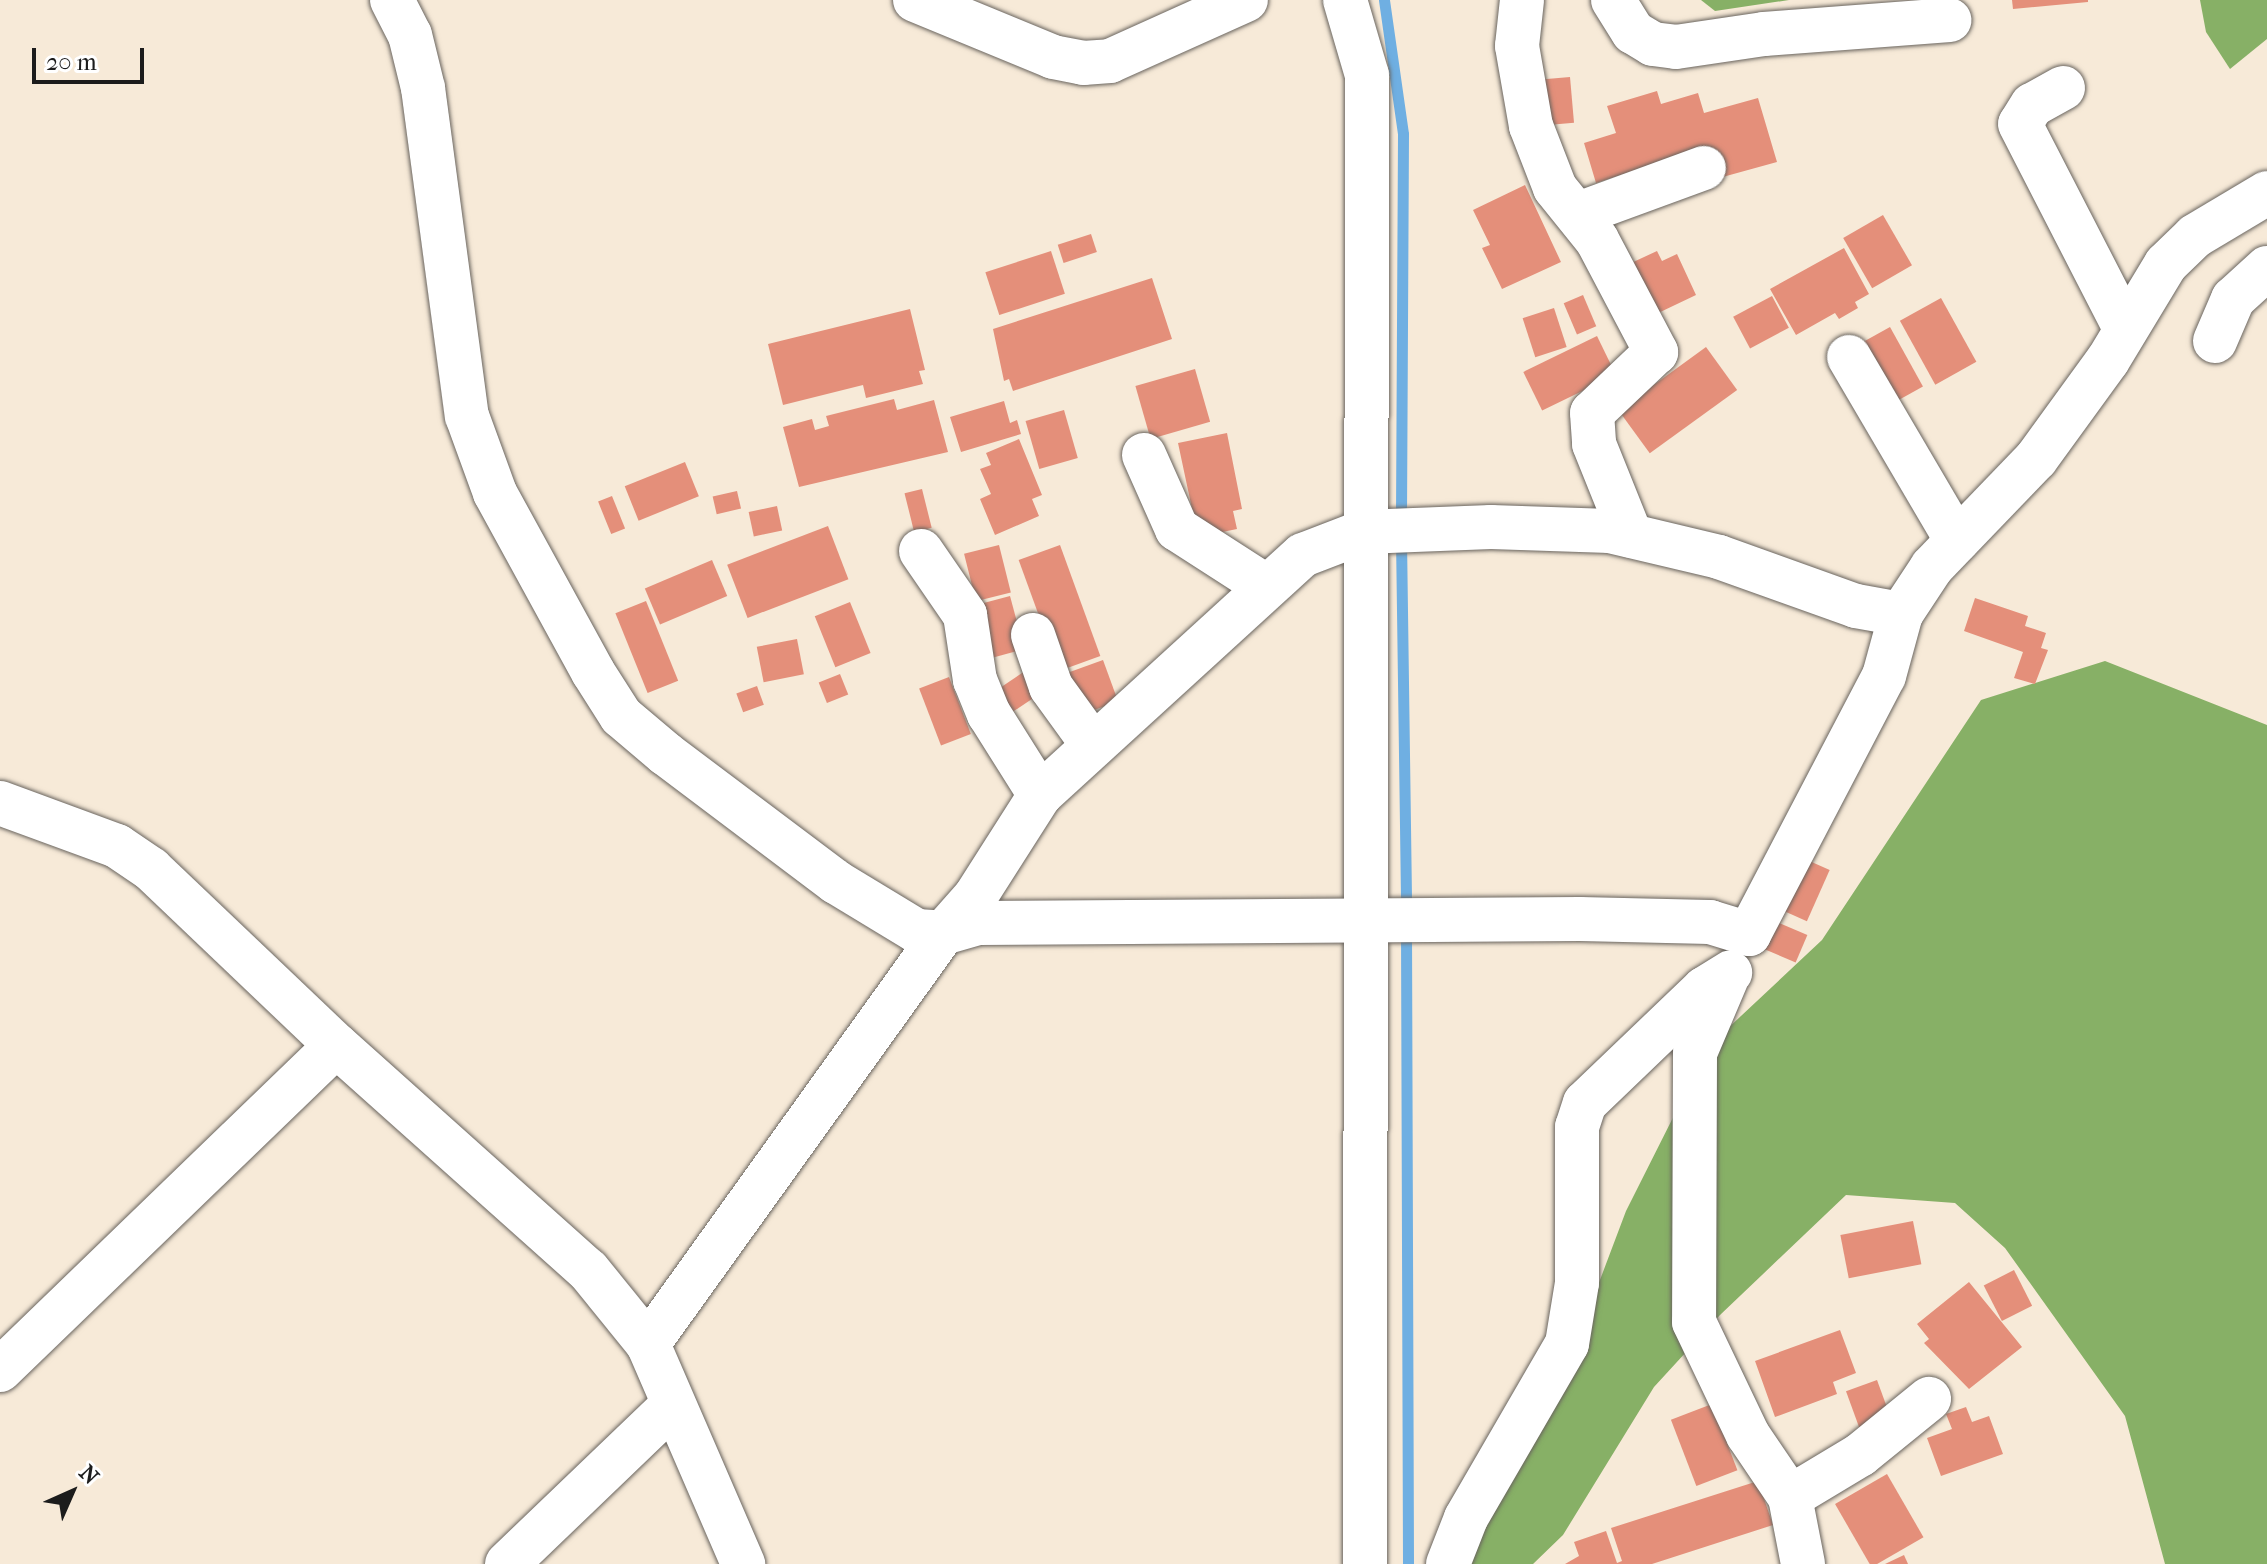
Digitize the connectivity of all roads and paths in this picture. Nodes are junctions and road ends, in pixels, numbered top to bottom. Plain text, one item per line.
1 (392, 0) edge
2 (915, 0) edge
3 (1246, 0) edge
4 (1345, 0) edge
5 (1522, 0) edge
6 (1613, 0) edge
7 (1949, 20) dead end
8 (2063, 88) dead end
9 (1704, 168) dead end
10 (2267, 193) edge
11 (1578, 214) junction
12 (2267, 268) edge
13 (2125, 328) junction
14 (2215, 341) dead end
15 (1849, 357) dead end
16 (1144, 455) dead end
17 (1391, 531) junction
18 (1631, 536) junction
19 (1957, 541) junction
20 (921, 551) dead end
21 (1264, 585) junction
22 (1901, 614) junction
23 (1033, 635) dead end
24 (1093, 745) junction
25 (1040, 795) junction
26 (0, 803) edge
27 (1390, 923) junction
28 (943, 933) junction
29 (1749, 934) junction
30 (1730, 973) junction
31 (336, 1045) junction
32 (648, 1344) junction
33 (0, 1370) edge
34 (1929, 1399) dead end
35 (672, 1406) junction
36 (1790, 1497) junction
37 (507, 1564) edge
38 (743, 1564) edge
39 (1365, 1564) edge
40 (1448, 1564) edge
41 (1803, 1564) edge

1 - 28 street
2 - 3 street
4 - 17 street
5 - 11 street
6 - 7 street
8 - 13 street
9 - 11 street
10 - 13 street
11 - 18 street
12 - 14 street
13 - 19 street
15 - 19 street
16 - 21 street
17 - 18 street
17 - 21 street
17 - 27 street
18 - 22 street
19 - 22 street
20 - 25 street
21 - 24 street
22 - 29 street
23 - 24 street
24 - 25 street
25 - 28 street
26 - 31 street
27 - 28 street
27 - 29 street
27 - 39 street
28 - 32 street
29 - 30 street
30 - 36 street
30 - 40 street
31 - 32 street
31 - 33 street
32 - 35 street
34 - 36 street
35 - 37 street
35 - 38 street
36 - 41 street

